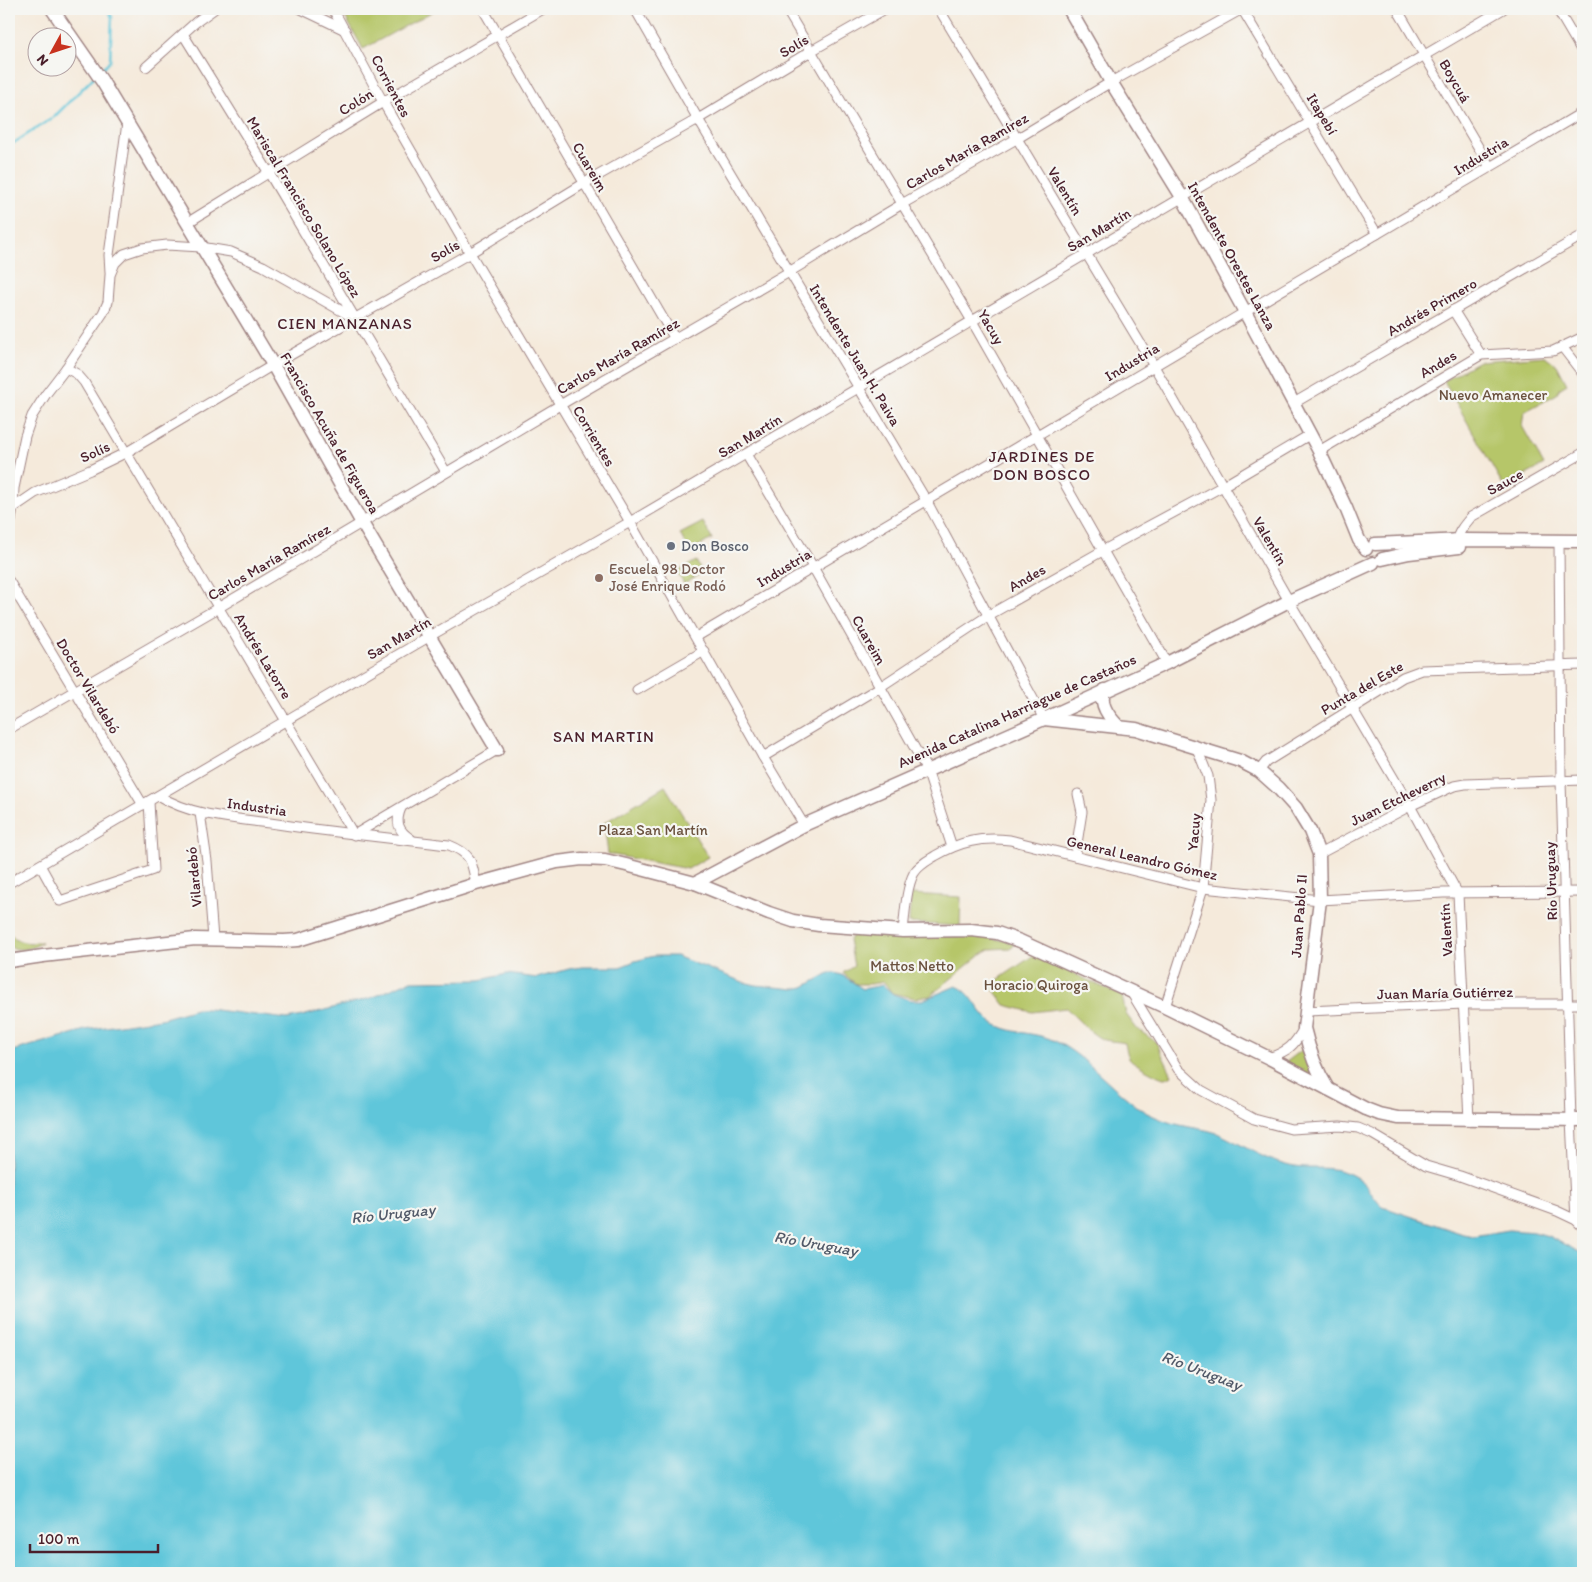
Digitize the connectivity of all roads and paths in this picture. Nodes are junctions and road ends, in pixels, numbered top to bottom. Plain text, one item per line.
1 (52, 9) edge
2 (214, 9) edge
3 (301, 9) edge
4 (333, 9) edge
5 (483, 9) edge
6 (543, 9) edge
7 (636, 9) edge
8 (786, 9) edge
9 (885, 9) edge
10 (940, 9) edge
11 (1069, 9) edge
12 (1242, 9) edge
13 (1397, 9) edge
14 (1504, 9) edge
15 (1557, 9) edge
16 (346, 30) junction
17 (183, 34) junction
18 (498, 35) junction
19 (811, 51) junction
20 (1583, 53) edge
21 (1424, 55) junction
22 (146, 67) dead end
23 (1111, 82) junction
24 (383, 102) junction
25 (1583, 112) edge
26 (698, 119) junction
27 (1310, 121) junction
28 (127, 123) junction
29 (1018, 138) junction
30 (1490, 167) junction
31 (269, 173) junction
32 (583, 184) junction
33 (1182, 197) junction
34 (902, 204) junction
35 (187, 223) junction
36 (1377, 234) junction
37 (1583, 235) edge
38 (201, 247) junction
39 (470, 253) junction
40 (1087, 253) junction
41 (789, 272) junction
42 (110, 275) junction
43 (1452, 310) junction
44 (1245, 312) junction
45 (354, 318) junction
46 (972, 321) junction
47 (1583, 337) edge
48 (675, 339) junction
49 (1563, 348) junction
50 (1481, 356) junction
51 (273, 365) junction
52 (1154, 366) junction
53 (66, 368) junction
54 (1583, 374) edge
55 (860, 387) junction
56 (1294, 403) junction
57 (560, 405) junction
58 (1038, 434) junction
59 (1311, 434) junction
60 (1319, 450) junction
61 (127, 452) junction
62 (746, 454) junction
63 (1583, 454) edge
64 (446, 472) junction
65 (1223, 486) junction
66 (926, 500) junction
67 (13, 508) junction
68 (630, 522) junction
69 (362, 523) junction
70 (9, 532) edge
71 (1554, 541) junction
72 (1583, 541) edge
73 (1456, 544) junction
74 (1104, 550) junction
75 (1372, 552) junction
76 (813, 567) junction
77 (9, 581) edge
78 (1289, 601) junction
79 (218, 608) junction
80 (990, 615) junction
81 (430, 636) junction
82 (696, 637) junction
83 (704, 651) junction
84 (1167, 662) junction
85 (1583, 665) edge
86 (1560, 666) junction
87 (880, 687) junction
88 (75, 690) junction
89 (637, 690) dead end
90 (1105, 690) junction
91 (1353, 708) junction
92 (1044, 719) junction
93 (286, 720) junction
94 (1118, 726) junction
95 (9, 729) edge
96 (1196, 746) junction
97 (497, 750) joint
98 (763, 757) junction
99 (927, 770) junction
100 (1259, 771) junction
101 (1583, 780) edge
102 (1561, 781) junction
103 (1078, 794) dead end
104 (159, 796) junction
105 (146, 804) junction
106 (1410, 806) junction
107 (401, 808) junction
108 (200, 813) junction
109 (804, 825) junction
110 (354, 835) junction
111 (414, 841) junction
112 (952, 846) junction
113 (1319, 854) junction
114 (1075, 856) junction
115 (40, 865) junction
116 (9, 883) edge
117 (695, 883) junction
118 (476, 884) junction
119 (1203, 888) junction
120 (1583, 892) edge
121 (1565, 893) junction
122 (1458, 894) junction
123 (1320, 900) junction
124 (903, 931) junction
125 (212, 938) junction
126 (9, 951) edge
127 (43, 956) junction
128 (9, 961) edge
129 (1130, 990) junction
130 (1464, 1004) junction
131 (1583, 1004) edge
132 (1568, 1005) junction
133 (1165, 1007) junction
134 (1307, 1011) junction
135 (1304, 1028) junction
136 (1269, 1058) junction
137 (1328, 1090) junction
138 (1469, 1120) junction
139 (1577, 1120) edge
140 (1576, 1220) junction
141 (1583, 1227) edge

1 - 28 street, Francisco Acuña de Figueroa
2 - 17 street
3 - 16 street
4 - 16 street, Corrientes
5 - 18 street, Cuareim
6 - 18 street, Colón
7 - 26 street, Intendente Juan H. Paiva
8 - 19 street, Yacuy
9 - 19 street, Solís
10 - 29 street, Valentín
11 - 23 street, Intendente Orestes Lanza
12 - 23 street, Carlos María Ramírez
12 - 27 street, Itapebí
13 - 21 street, Boycuá
14 - 21 street, San Martín
15 - 20 street
16 - 24 street, Corrientes
17 - 22 street
17 - 31 street, Mariscal Francisco Solano López
18 - 24 street, Colón
18 - 32 street, Cuareim
19 - 26 street, Solís
19 - 34 street, Yacuy
21 - 27 street, San Martín
21 - 30 street, Boycuá
23 - 29 street, Carlos María Ramírez
23 - 33 street, Intendente Orestes Lanza
24 - 31 street, Colón
24 - 39 street, Corrientes
25 - 30 street, Industria
26 - 32 street, Solís
26 - 41 street, Intendente Juan H. Paiva
27 - 33 street, San Martín
27 - 36 street, Itapebí
28 - 35 street, Francisco Acuña de Figueroa
28 - 42 street
29 - 34 street, Carlos María Ramírez
29 - 40 street, Valentín
30 - 36 street, Industria
31 - 35 street, Colón
31 - 45 street, Mariscal Francisco Solano López
32 - 39 street, Solís
32 - 48 street, Cuareim
33 - 40 street, San Martín
33 - 44 street, Intendente Orestes Lanza
34 - 41 street, Carlos María Ramírez
34 - 46 street, Yacuy
35 - 38 street, Francisco Acuña de Figueroa
36 - 44 street, Industria
37 - 43 street, Andrés Primero
38 - 42 street
38 - 45 street
38 - 51 street, Francisco Acuña de Figueroa
39 - 45 street, Solís
39 - 57 street, Corrientes
40 - 46 street, San Martín
40 - 52 street, Valentín
41 - 48 street, Carlos María Ramírez
41 - 55 street, Intendente Juan H. Paiva
42 - 53 street
43 - 50 street
43 - 56 street, Andrés Primero
44 - 52 street, Industria
44 - 56 street, Intendente Orestes Lanza
45 - 51 street, Solís
45 - 64 street, Mariscal Francisco Solano López
46 - 55 street, San Martín
46 - 58 street, Yacuy
47 - 49 street, Andes
48 - 57 street, Carlos María Ramírez
49 - 50 street, Andes
49 - 54 street
50 - 60 street, Andes
51 - 61 street, Solís
51 - 69 street, Francisco Acuña de Figueroa
52 - 58 street, Industria
52 - 65 street, Valentín
53 - 61 street, Andrés Latorre
53 - 67 street
55 - 62 street, San Martín
55 - 66 street, Intendente Juan H. Paiva
56 - 59 street, Intendente Orestes Lanza
57 - 64 street, Carlos María Ramírez
57 - 68 street, Corrientes
58 - 66 street, Industria
58 - 74 street, Yacuy
59 - 60 street, Intendente Orestes Lanza
59 - 65 street, Andes
60 - 75 street, Intendente Orestes Lanza
61 - 67 street, Solís
61 - 79 street, Andrés Latorre
62 - 68 street, San Martín
62 - 76 street, Cuareim
63 - 73 street, Sauce
64 - 69 street, Carlos María Ramírez
65 - 74 street, Andes
65 - 78 street, Valentín
66 - 76 street, Industria
66 - 80 street, Intendente Juan H. Paiva
67 - 70 street
68 - 81 street, San Martín
68 - 82 street, Corrientes
69 - 79 street, Carlos María Ramírez
69 - 81 street, Francisco Acuña de Figueroa
71 - 72 street, Avenida Catalina Harriague de Castaños
71 - 73 street, Avenida Catalina Harriague de Castaños
71 - 86 street, Río Uruguay
73 - 75 street, Avenida Catalina Harriague de Castaños
74 - 80 street, Andes
74 - 84 street, Yacuy
75 - 78 street, Avenida Catalina Harriague de Castaños
76 - 82 street, Industria
76 - 87 street, Cuareim
77 - 88 street, Doctor Vilardebó
78 - 84 street, Avenida Catalina Harriague de Castaños
78 - 91 street, Valentín
79 - 88 street, Carlos María Ramírez
79 - 93 street, Andrés Latorre
80 - 87 street, Andes
80 - 92 street, Intendente Juan H. Paiva
81 - 93 street, San Martín
81 - 97 street, Francisco Acuña de Figueroa
82 - 83 street, Corrientes
83 - 89 street
83 - 98 street, Corrientes
84 - 90 street, Avenida Catalina Harriague de Castaños
85 - 86 street, Punta del Este
86 - 91 street, Punta del Este
86 - 102 street, Río Uruguay
87 - 98 street, Andes
87 - 99 street, Cuareim
88 - 95 street, Carlos María Ramírez
88 - 105 street, Doctor Vilardebó
90 - 92 street, Avenida Catalina Harriague de Castaños
90 - 94 street
91 - 100 street, Punta del Este
91 - 106 street, Valentín
92 - 94 street, Juan Pablo II
92 - 99 street, Avenida Catalina Harriague de Castaños
93 - 104 street, San Martín
93 - 110 street, Andrés Latorre
94 - 96 street, Juan Pablo II
96 - 100 street, Juan Pablo II
96 - 119 street, Yacuy
97 - 107 street
98 - 109 street, Corrientes
99 - 109 street, Avenida Catalina Harriague de Castaños
99 - 112 street, Cuareim
100 - 113 street, Juan Pablo II
101 - 102 street, Juan Etcheverry
102 - 106 street, Juan Etcheverry
102 - 121 street, Río Uruguay
103 - 114 street
104 - 105 street, San Martín
104 - 108 street, Industria
105 - 115 street, San Martín
105 - 115 street
106 - 113 street, Juan Etcheverry
106 - 122 street, Valentín
107 - 110 street
107 - 111 street
108 - 110 street, Industria
108 - 125 street, Vilardebó
109 - 117 street, Avenida Catalina Harriague de Castaños
110 - 111 street, Industria
111 - 118 street, Industria
112 - 114 street, General Leandro Gómez
112 - 124 street, General Leandro Gómez
113 - 123 street, Juan Pablo II
114 - 119 street, General Leandro Gómez
115 - 116 street, San Martín
117 - 118 street
117 - 124 street
118 - 125 street
119 - 123 street, General Leandro Gómez
119 - 133 street, Yacuy
120 - 121 street, General Leandro Gómez
121 - 122 street, General Leandro Gómez
121 - 132 street, Río Uruguay
122 - 123 street, General Leandro Gómez
122 - 130 street, Valentín
123 - 134 street, Juan Pablo II
124 - 129 street
125 - 127 street
126 - 127 street
127 - 128 street
129 - 133 street
129 - 140 street
130 - 132 street, Juan María Gutiérrez
130 - 134 street, Juan María Gutiérrez
130 - 138 street, Valentín
131 - 132 street, Juan María Gutiérrez
132 - 139 street, Río Uruguay
133 - 136 street
134 - 135 street, Juan Pablo II
135 - 136 street
135 - 137 street, Juan Pablo II
136 - 137 street
137 - 138 street
138 - 139 street
139 - 140 street, Río Uruguay
140 - 141 street

